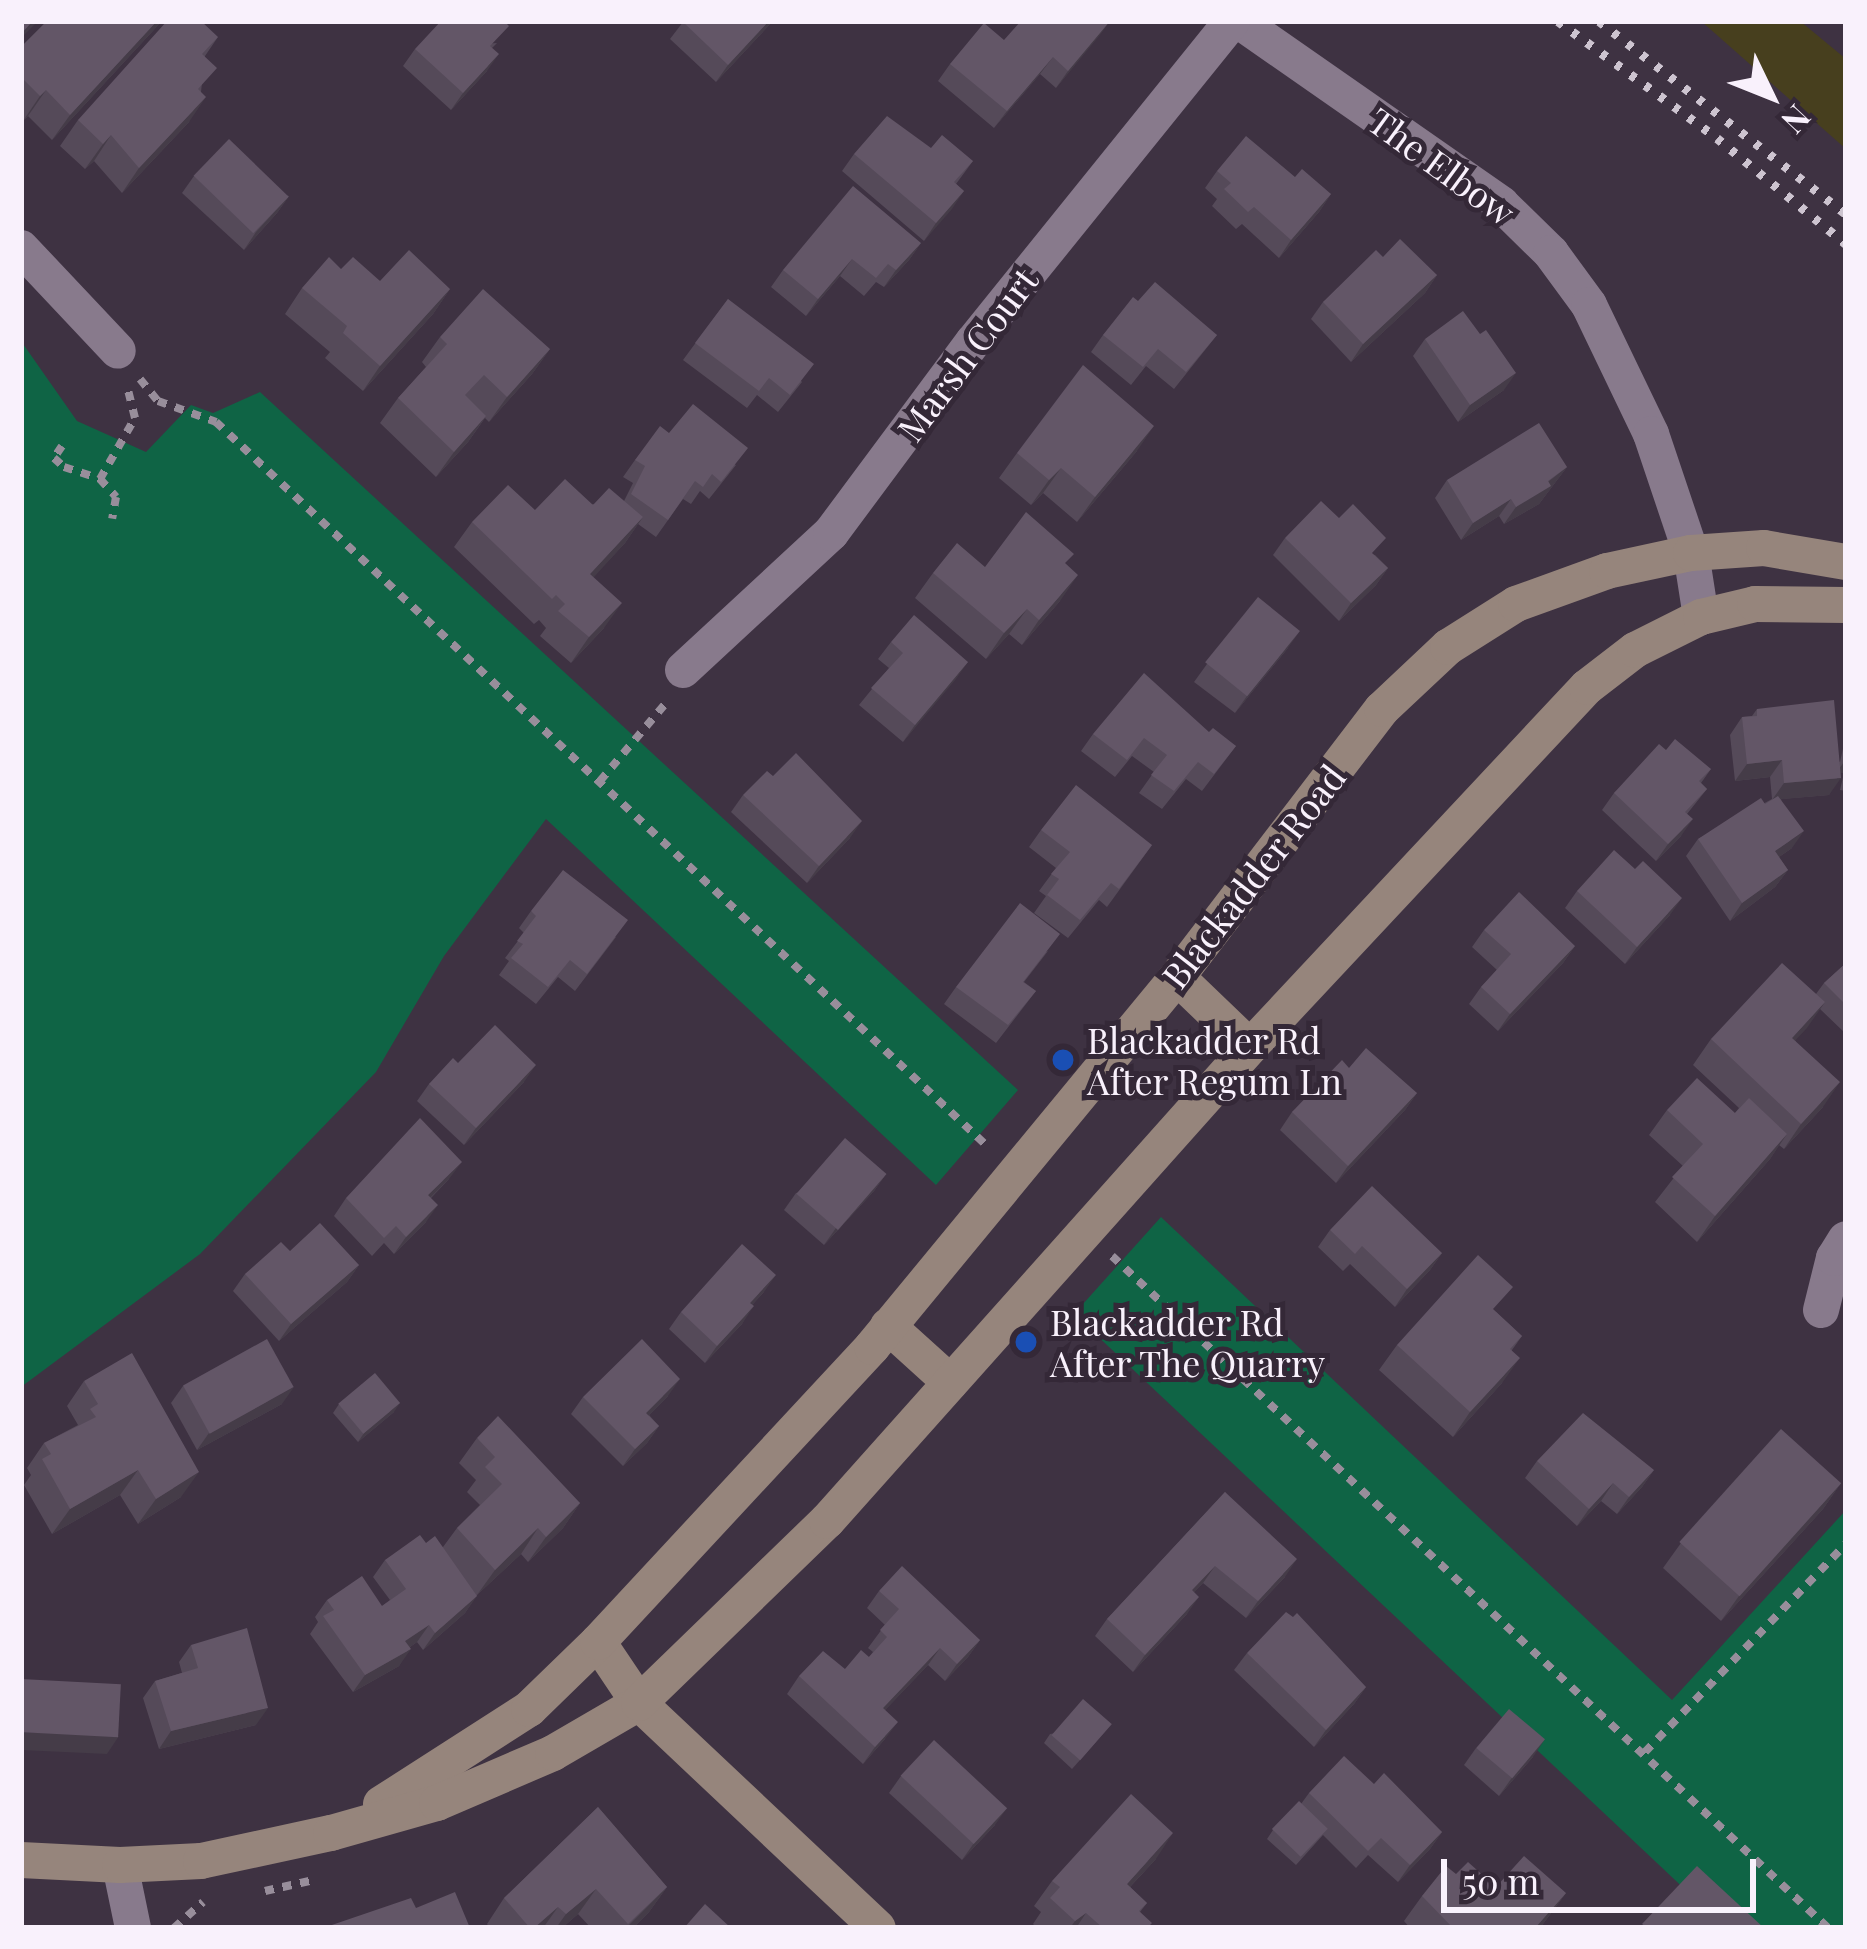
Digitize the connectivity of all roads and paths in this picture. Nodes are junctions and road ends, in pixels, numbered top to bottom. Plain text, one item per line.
1 (1236, 21) edge
2 (21, 248) edge
3 (118, 351) junction
4 (62, 446) dead end
5 (100, 479) junction
6 (112, 519) dead end
7 (1691, 554) junction
8 (1846, 562) edge
9 (1846, 605) edge
10 (1701, 617) junction
11 (683, 670) joint
12 (600, 781) junction
13 (1177, 977) junction
14 (1250, 1048) junction
15 (999, 1157) dead end
16 (1846, 1239) edge
17 (1106, 1250) dead end
18 (1821, 1310) dead end
19 (888, 1326) junction
20 (950, 1382) junction
21 (1846, 1544) edge
22 (598, 1642) junction
23 (639, 1703) junction
24 (1645, 1752) junction
25 (332, 1833) junction
26 (21, 1860) edge
27 (120, 1865) junction
28 (318, 1879) dead end
29 (255, 1892) dead end
30 (212, 1898) dead end
31 (133, 1928) edge
32 (174, 1928) edge
33 (878, 1928) edge
34 (1828, 1928) edge

1 - 7 street, The Elbow
1 - 11 street, Marsh Court
2 - 3 street
3 - 5 path
3 - 12 path
4 - 5 path
5 - 6 path
7 - 8 street, Blackadder Road
7 - 10 street, The Elbow
7 - 13 street, Blackadder Road
9 - 10 street, Blackadder Road
10 - 14 street, Blackadder Road
11 - 12 path
12 - 15 path
13 - 14 street
13 - 19 street, Blackadder Road
14 - 20 street, Blackadder Road
16 - 18 street
17 - 24 path
19 - 20 street
19 - 22 street, Blackadder Road
20 - 23 street, Blackadder Road
21 - 24 path
22 - 23 street
22 - 25 street, Blackadder Road
23 - 25 street, Blackadder Road
23 - 33 street
24 - 34 path
25 - 27 street, Blackadder Road
26 - 27 street, Blackadder Road
27 - 31 street
28 - 29 path
30 - 32 path

